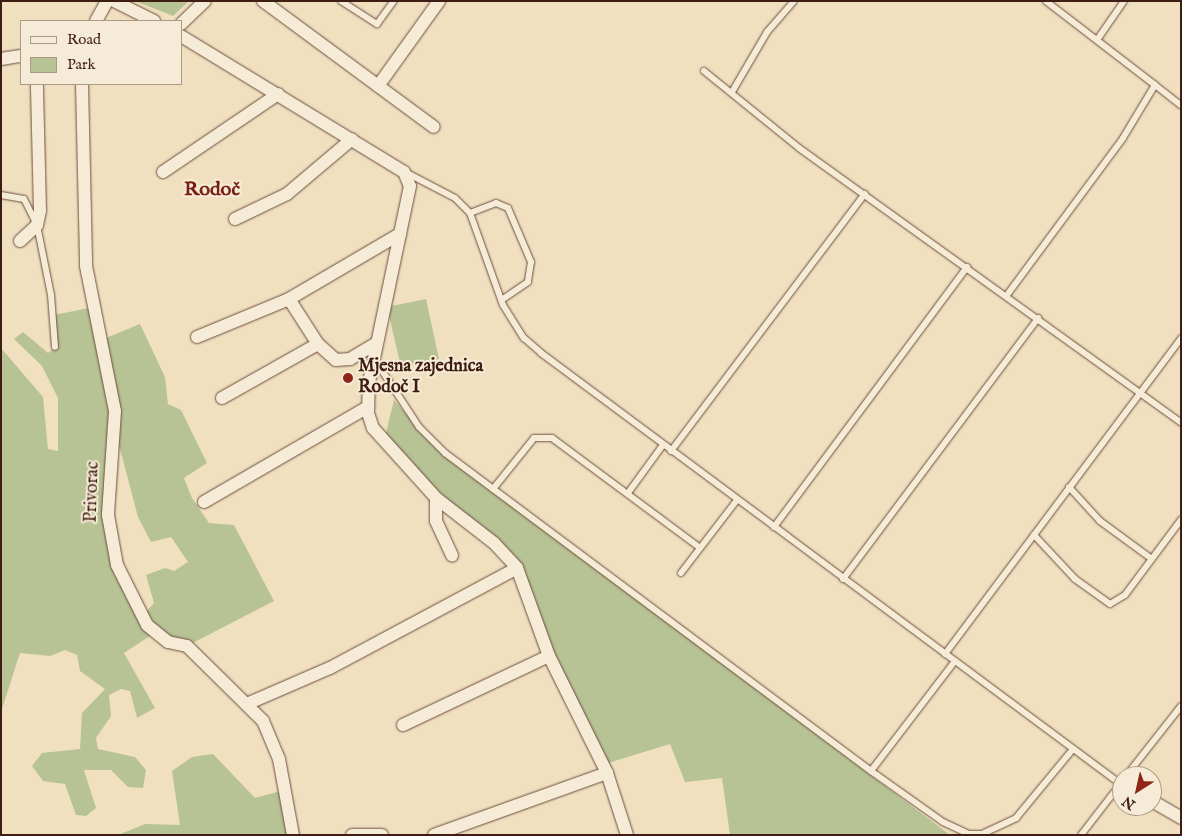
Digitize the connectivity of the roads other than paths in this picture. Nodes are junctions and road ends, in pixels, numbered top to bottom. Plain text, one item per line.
1 (106, 1) edge
2 (114, 1) edge
3 (205, 1) edge
4 (263, 1) edge
5 (341, 1) edge
6 (394, 1) edge
7 (439, 1) edge
8 (794, 1) edge
9 (1046, 1) edge
10 (1124, 1) edge
11 (96, 20) edge
12 (152, 20) edge
13 (182, 23) edge
14 (182, 37) edge
15 (1097, 40) junction
16 (20, 56) edge
17 (1, 59) edge
18 (704, 71) dead end
19 (37, 85) edge
20 (82, 85) edge
21 (1155, 85) junction
22 (378, 86) junction
23 (732, 92) junction
24 (278, 94) junction
25 (1181, 105) edge
26 (434, 127) dead end
27 (352, 139) junction
28 (163, 172) dead end
29 (404, 172) junction
30 (865, 194) junction
31 (1, 195) edge
32 (470, 213) junction
33 (235, 220) dead end
34 (37, 225) junction
35 (400, 234) junction
36 (20, 241) dead end
37 (967, 267) junction
38 (1007, 295) junction
39 (289, 299) junction
40 (501, 300) junction
41 (1038, 318) junction
42 (197, 337) dead end
43 (1181, 338) edge
44 (377, 343) junction
45 (318, 344) junction
46 (55, 347) dead end
47 (374, 358) junction
48 (1138, 396) junction
49 (222, 398) dead end
50 (368, 407) junction
51 (1181, 423) edge
52 (663, 445) junction
53 (671, 451) junction
54 (1069, 487) junction
55 (493, 489) junction
56 (628, 493) junction
57 (436, 498) junction
58 (737, 500) junction
59 (204, 502) dead end
60 (1181, 520) edge
61 (774, 527) junction
62 (1034, 535) junction
63 (700, 548) junction
64 (452, 556) dead end
65 (1152, 559) junction
66 (517, 568) junction
67 (681, 574) dead end
68 (843, 578) junction
69 (945, 654) junction
70 (549, 656) junction
71 (955, 661) junction
72 (249, 703) junction
73 (1181, 706) edge
74 (404, 725) dead end
75 (1073, 749) junction
76 (1134, 766) edge
77 (870, 771) junction
78 (607, 773) junction
79 (1112, 777) edge
80 (1112, 795) edge
81 (1162, 807) edge
82 (1181, 818) edge
83 (996, 832) edge
84 (293, 834) edge
85 (352, 835) edge
86 (382, 835) edge
87 (434, 835) edge
88 (627, 835) edge
89 (1081, 835) edge

1 - 11 street
2 - 12 street
3 - 13 street
4 - 22 street
5 - 6 lane
7 - 22 street
8 - 23 lane
9 - 15 lane
10 - 15 lane
14 - 24 street
15 - 21 lane
16 - 17 street
18 - 23 lane
19 - 34 street
20 - 72 street, Privorac
21 - 25 lane
21 - 38 lane
22 - 26 street
23 - 30 lane
24 - 27 street
24 - 28 street
27 - 29 street
27 - 33 street
29 - 32 lane
29 - 35 street
30 - 37 lane
30 - 53 lane
31 - 34 lane
32 - 40 lane
32 - 40 lane
34 - 36 street
34 - 46 lane
35 - 39 street
35 - 44 street
37 - 38 lane
37 - 61 lane
38 - 41 lane
39 - 42 street
39 - 45 street
40 - 52 lane
41 - 48 lane
41 - 68 lane
43 - 48 lane
44 - 45 street
44 - 47 street
45 - 49 street
47 - 50 street
47 - 55 lane
48 - 51 lane
48 - 54 lane
50 - 57 street
50 - 59 street
52 - 53 lane
52 - 56 lane
53 - 58 lane
54 - 62 lane
54 - 65 lane
55 - 56 lane
55 - 77 lane
56 - 63 lane
57 - 64 street
57 - 66 street
58 - 61 lane
58 - 63 lane
60 - 65 lane
61 - 68 lane
62 - 65 lane
62 - 69 lane
63 - 67 lane
66 - 70 street
66 - 72 street
68 - 69 lane
69 - 71 lane
70 - 74 street
70 - 78 street
71 - 75 lane
71 - 77 lane
72 - 84 street, Privorac
73 - 76 lane
75 - 79 lane
75 - 83 lane
77 - 83 lane
78 - 87 street
78 - 88 street
80 - 89 lane
81 - 82 street
85 - 86 street

